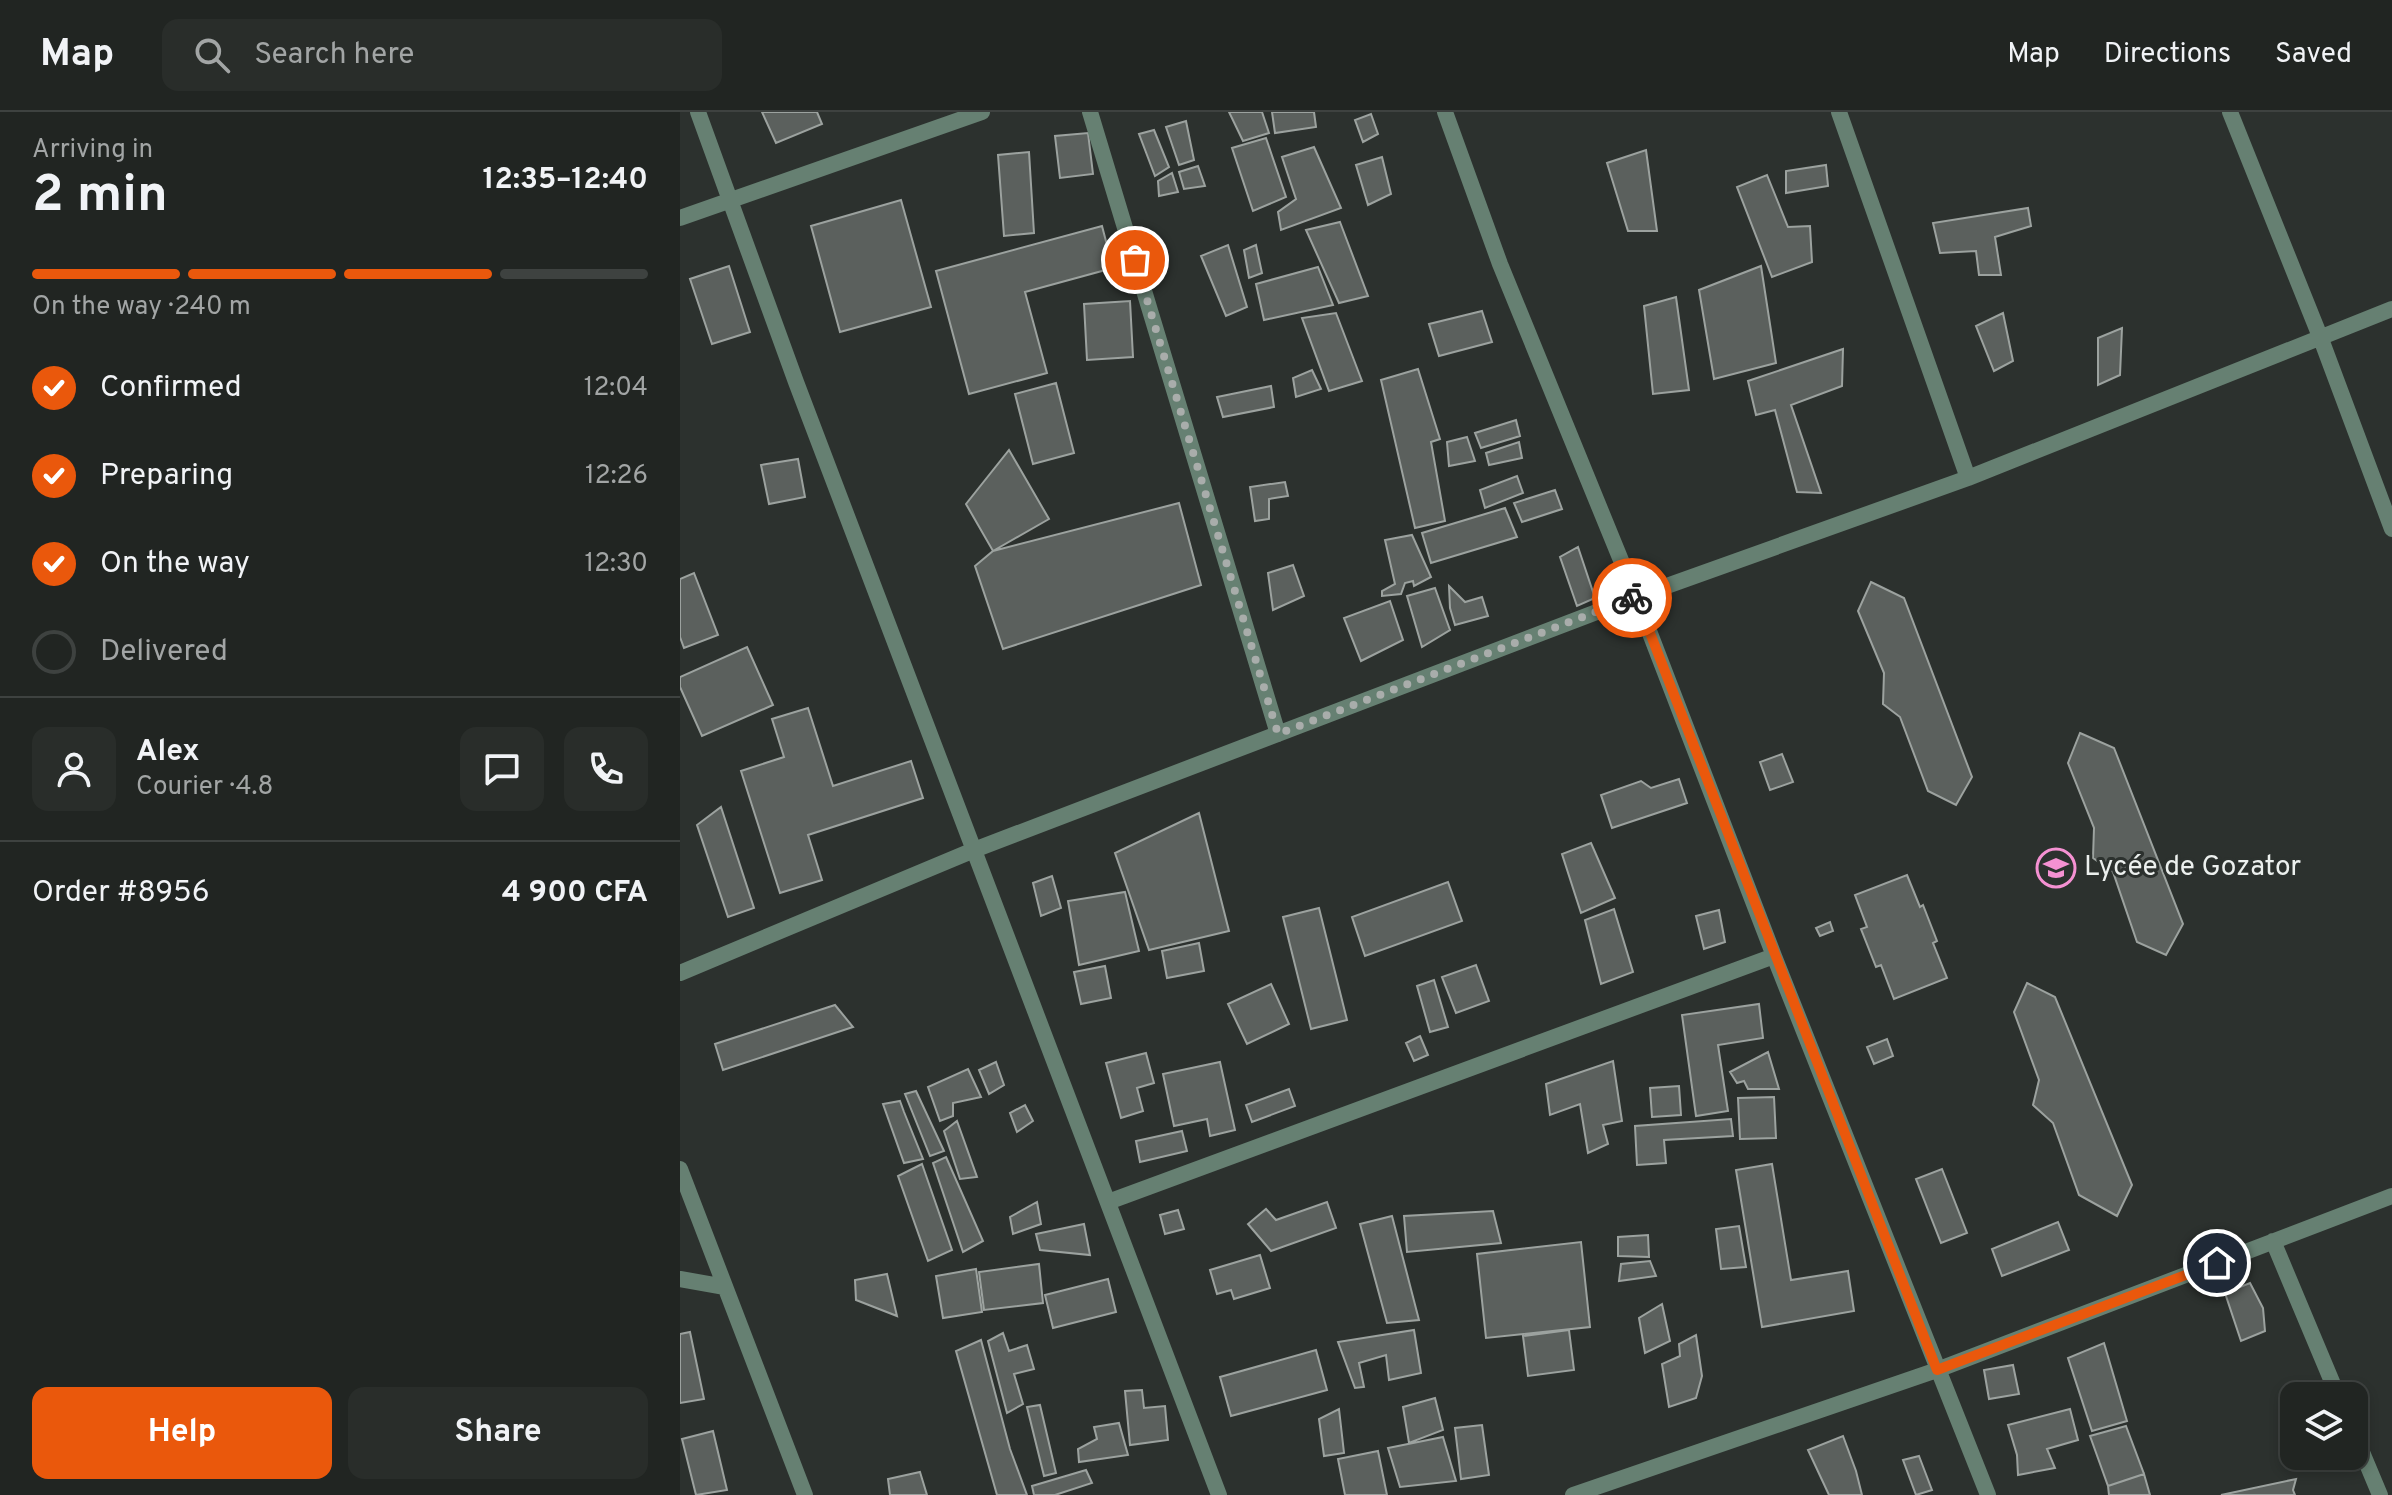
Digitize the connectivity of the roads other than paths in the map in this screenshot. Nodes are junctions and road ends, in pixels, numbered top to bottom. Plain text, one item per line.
1 (698, 112) edge
2 (982, 112) edge
3 (1090, 112) edge
4 (1445, 112) edge
5 (1839, 112) edge
6 (2230, 112) edge
7 (731, 199) junction
8 (680, 218) edge
9 (2392, 309) edge
10 (2321, 339) junction
11 (1968, 478) junction
12 (2392, 529) edge
13 (1636, 597) junction
14 (1278, 734) junction
15 (974, 850) junction
16 (1774, 956) junction
17 (680, 973) edge
18 (680, 1169) edge
19 (2392, 1196) edge
20 (1108, 1202) junction
21 (2273, 1241) junction
22 (680, 1279) edge
23 (725, 1287) junction
24 (1937, 1370) junction
25 (2332, 1382) edge
26 (2368, 1466) edge
27 (805, 1495) edge
28 (1219, 1495) edge
29 (1573, 1495) edge
30 (1988, 1495) edge
31 (2380, 1495) edge

1 - 7 street
2 - 7 street
3 - 14 street
4 - 13 street
5 - 11 street
6 - 10 street
7 - 8 street
7 - 15 street
9 - 10 street
10 - 11 street
10 - 12 street
11 - 13 street
13 - 14 street
13 - 16 street
14 - 15 street
15 - 17 street
15 - 20 street
16 - 20 street
16 - 24 street
18 - 23 street
19 - 21 street
20 - 28 street
21 - 24 street
21 - 25 street
22 - 23 street
23 - 27 street
24 - 29 street
24 - 30 street
26 - 31 street

